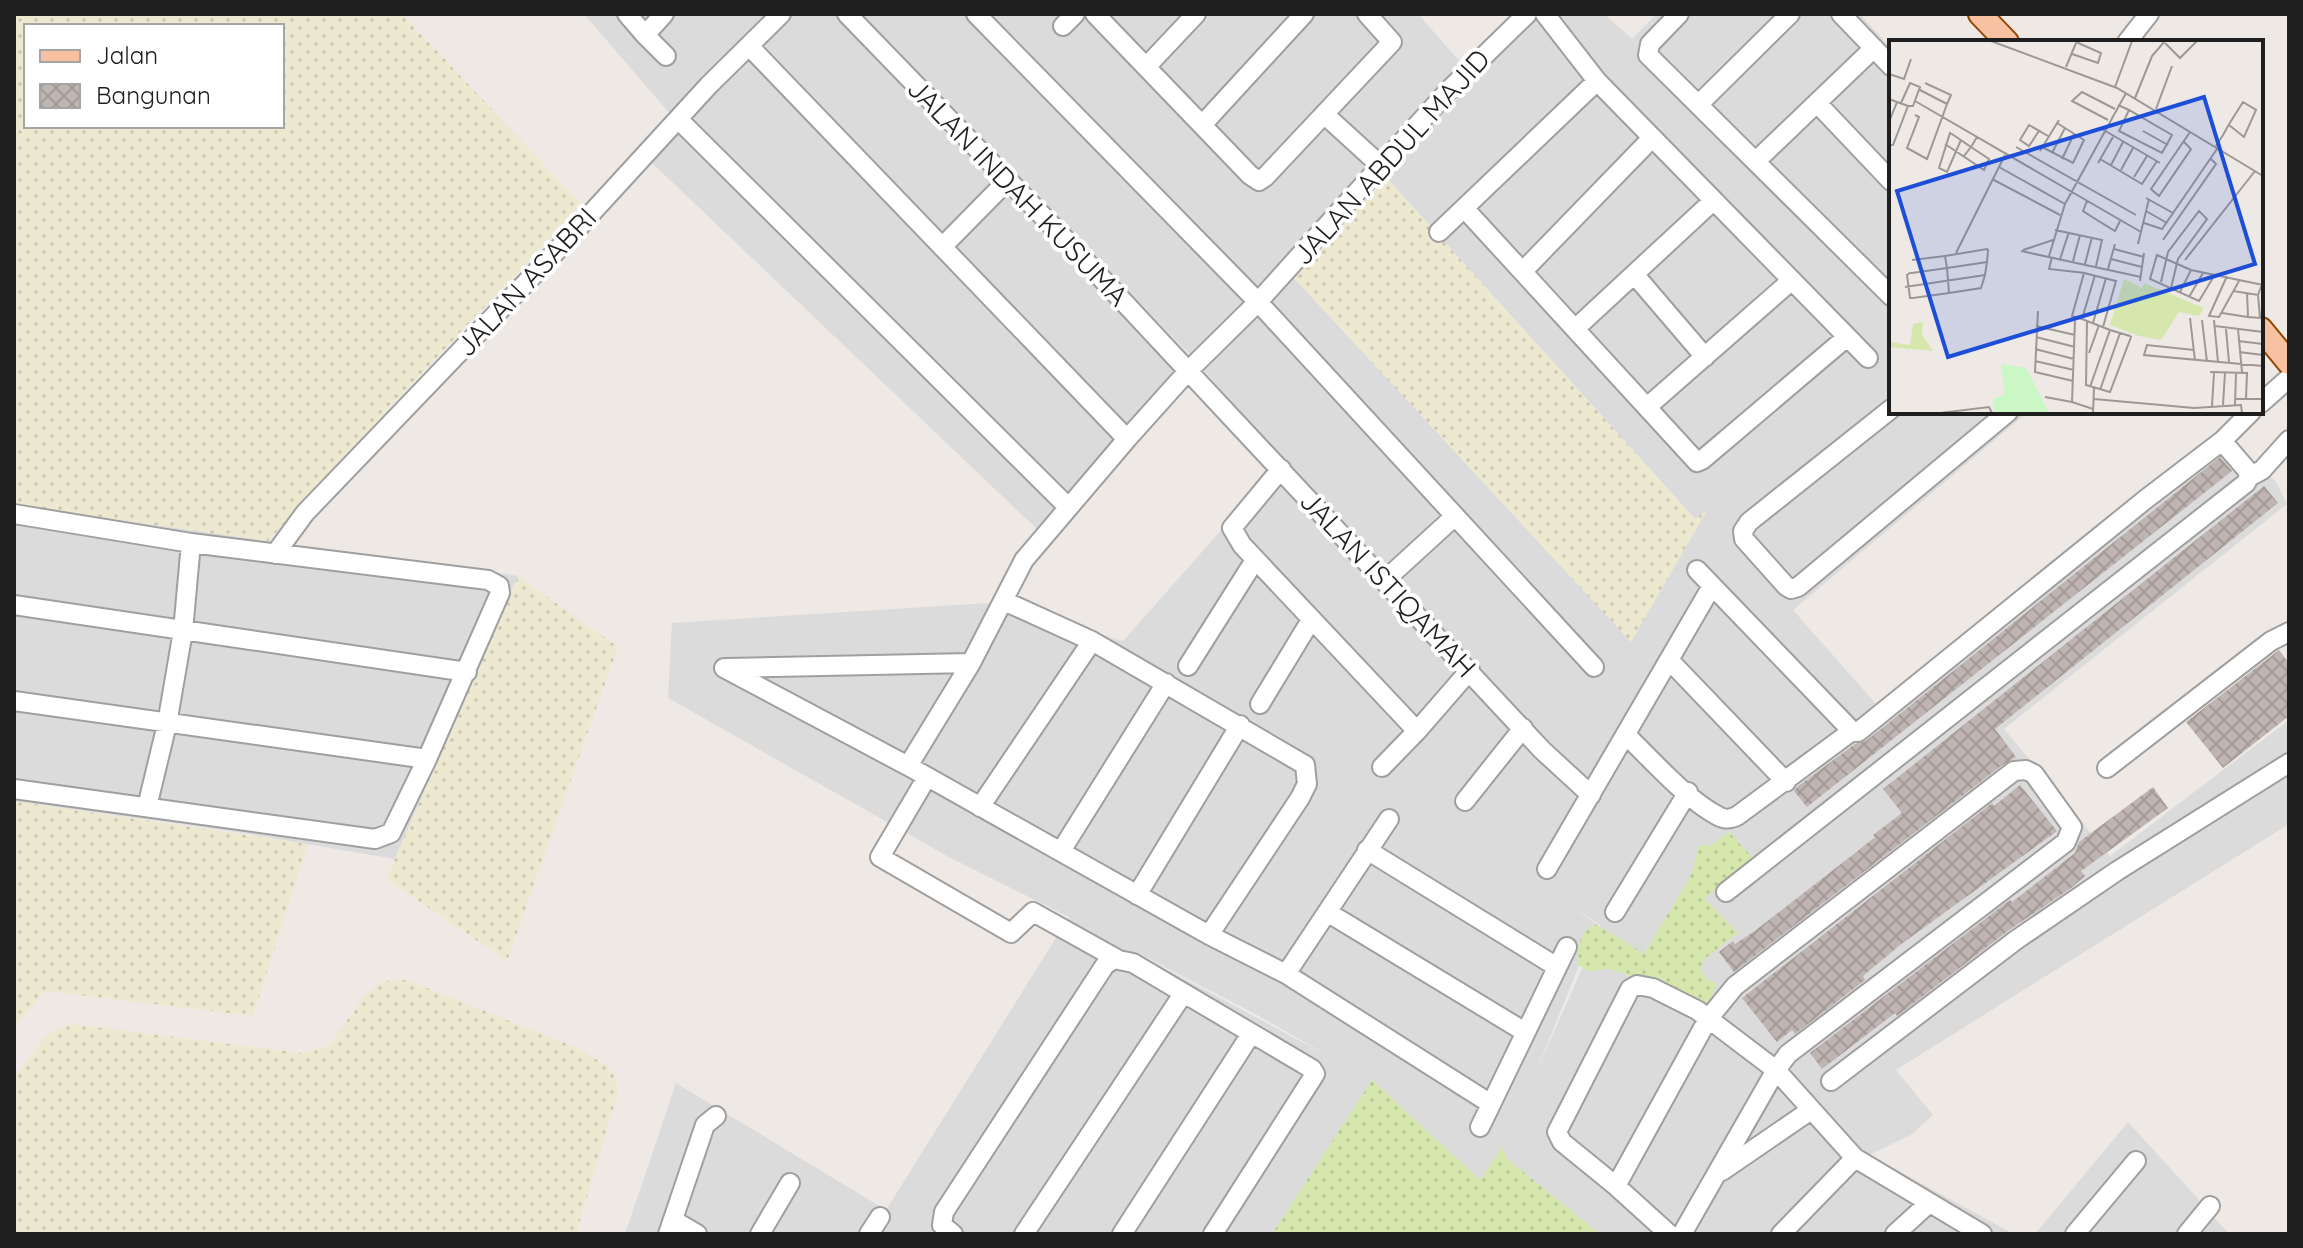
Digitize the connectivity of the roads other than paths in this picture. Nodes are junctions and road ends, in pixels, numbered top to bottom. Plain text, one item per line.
1 (627, 14) edge
2 (664, 14) edge
3 (781, 14) edge
4 (847, 14) edge
5 (976, 14) edge
6 (1095, 14) edge
7 (1196, 14) edge
8 (1304, 14) edge
9 (1367, 14) edge
10 (1527, 14) edge
11 (1545, 14) edge
12 (1679, 14) edge
13 (1790, 14) edge
14 (1841, 14) edge
15 (1980, 14) edge
16 (2149, 14) edge
17 (645, 35) junction
18 (2005, 40) edge
19 (2129, 40) edge
20 (749, 46) junction
21 (1874, 48) junction
22 (666, 56) dead end
23 (1889, 64) edge
24 (1146, 67) junction
25 (1597, 81) junction
26 (1817, 103) junction
27 (1699, 104) junction
28 (1324, 114) junction
29 (678, 119) junction
30 (1202, 125) junction
31 (1652, 138) junction
32 (1756, 161) junction
33 (1381, 166) junction
34 (1889, 179) edge
35 (1008, 180) junction
36 (1713, 201) junction
37 (1464, 208) junction
38 (1439, 232) dead end
39 (942, 247) junction
40 (1523, 271) junction
41 (1634, 274) junction
42 (1792, 280) junction
43 (1889, 294) edge
44 (1258, 302) junction
45 (1576, 328) junction
46 (2263, 332) edge
47 (1847, 337) junction
48 (1705, 357) junction
49 (1868, 358) dead end
50 (2288, 366) edge
51 (1188, 371) junction
52 (2263, 400) edge
53 (1647, 407) junction
54 (1889, 411) edge
55 (2006, 414) edge
56 (2249, 414) edge
57 (1127, 439) junction
58 (2289, 440) edge
59 (2222, 441) junction
60 (1281, 469) junction
61 (2249, 477) junction
62 (1068, 507) junction
63 (14, 514) edge
64 (1454, 517) junction
65 (191, 543) junction
66 (275, 554) junction
67 (1255, 560) junction
68 (1697, 570) dead end
69 (1385, 580) junction
70 (1712, 586) junction
71 (1004, 601) junction
72 (14, 605) edge
73 (1311, 620) junction
74 (183, 631) junction
75 (2289, 632) edge
76 (1092, 641) junction
77 (1670, 661) junction
78 (971, 663) junction
79 (1188, 666) dead end
80 (1594, 667) dead end
81 (1470, 670) junction
82 (467, 672) junction
83 (1166, 683) junction
84 (14, 701) edge
85 (1260, 704) dead end
86 (167, 724) junction
87 (1240, 725) junction
88 (1523, 728) junction
89 (1417, 731) junction
90 (1852, 731) junction
91 (1626, 735) junction
92 (427, 759) junction
93 (2289, 763) edge
94 (908, 766) junction
95 (1382, 767) dead end
96 (2107, 768) dead end
97 (927, 777) junction
98 (1786, 782) junction
99 (14, 789) edge
100 (1688, 792) junction
101 (1591, 795) junction
102 (1465, 801) dead end
103 (147, 807) junction
104 (980, 807) junction
105 (1389, 819) dead end
106 (1367, 850) junction
107 (1061, 851) junction
108 (1547, 869) dead end
109 (1726, 892) dead end
110 (1137, 895) junction
111 (1327, 912) junction
112 (1615, 912) dead end
113 (1209, 935) junction
114 (1567, 947) dead end
115 (1119, 960) junction
116 (1557, 967) junction
117 (1286, 974) junction
118 (1183, 994) junction
119 (1708, 1019) junction
120 (1525, 1032) junction
121 (1251, 1034) junction
122 (1776, 1070) junction
123 (1831, 1081) dead end
124 (1491, 1104) junction
125 (1811, 1110) junction
126 (716, 1116) dead end
127 (1480, 1127) dead end
128 (1855, 1158) junction
129 (2136, 1161) dead end
130 (1717, 1175) junction
131 (790, 1183) dead end
132 (1616, 1186) junction
133 (1929, 1203) junction
134 (2210, 1206) dead end
135 (880, 1217) dead end
136 (670, 1227) edge
137 (697, 1234) edge
138 (760, 1234) edge
139 (869, 1234) edge
140 (953, 1234) edge
141 (1024, 1234) edge
142 (1122, 1234) edge
143 (1213, 1234) edge
144 (1669, 1234) edge
145 (1682, 1234) edge
146 (1781, 1234) edge
147 (1895, 1234) edge
148 (1982, 1234) edge
149 (2075, 1234) edge
150 (2187, 1234) edge

1 - 17 street
2 - 17 street
3 - 20 street, JALAN ASABRI
4 - 35 street, JALAN INDAH KUSUMA
5 - 44 street
6 - 24 street
7 - 24 street
8 - 30 street
9 - 28 street
10 - 33 street, JALAN ABDUL MAJID
11 - 25 street
12 - 27 street
13 - 27 street
14 - 21 street
15 - 18 main road
16 - 19 street
17 - 22 street
20 - 29 street, JALAN ASABRI
20 - 39 street
21 - 23 street
21 - 26 street
24 - 30 street
25 - 31 street
25 - 37 street
26 - 32 street
26 - 34 street
27 - 32 street
28 - 30 street
28 - 33 street
29 - 62 street
29 - 66 street, JALAN ASABRI
31 - 36 street
31 - 40 street
32 - 43 street
33 - 44 street, JALAN ABDUL MAJID
35 - 39 street
35 - 51 street, JALAN INDAH KUSUMA
36 - 41 street
36 - 42 street
37 - 38 street
37 - 40 street
39 - 57 street
40 - 45 street
41 - 45 street
41 - 48 street
42 - 47 street
42 - 48 street
44 - 51 street, JALAN ABDUL MAJID
44 - 64 street
45 - 53 street
46 - 50 main road
47 - 49 street
47 - 53 street
48 - 53 street
50 - 52 street
51 - 57 street, JALAN ABDUL MAJID
51 - 60 street, JALAN ISTIQAMAH
54 - 55 street
56 - 59 street
57 - 62 street, JALAN ABDUL MAJID
58 - 61 street
59 - 61 street
59 - 90 street
60 - 67 street
60 - 69 street, JALAN ISTIQAMAH
61 - 109 street
62 - 71 street, JALAN ABDUL MAJID
63 - 65 street
64 - 69 street
64 - 80 street
65 - 66 street
65 - 74 street
66 - 82 street
67 - 73 street
67 - 79 street
68 - 70 street
69 - 81 street, JALAN ISTIQAMAH
70 - 77 street
70 - 90 street
71 - 76 street
71 - 78 street, JALAN ABDUL MAJID
72 - 74 street
73 - 85 street
73 - 89 street
74 - 82 street
74 - 86 street
75 - 96 street
76 - 83 street
76 - 104 street
77 - 91 street
77 - 98 street
78 - 94 street, JALAN ABDUL MAJID
78 - 94 street
81 - 88 street, JALAN ISTIQAMAH
81 - 89 street
82 - 92 street
83 - 87 street
83 - 107 street
84 - 86 street
86 - 92 street
86 - 103 street
87 - 110 street
87 - 113 street
88 - 101 street, JALAN ISTIQAMAH
88 - 102 street
89 - 95 street
90 - 98 street
91 - 100 street
91 - 101 street
92 - 103 street
93 - 123 street
94 - 97 street
97 - 104 street
97 - 115 street
98 - 100 street
99 - 103 street
100 - 112 street
101 - 108 street
104 - 107 street
105 - 106 street
106 - 111 street
106 - 116 street
107 - 110 street
110 - 113 street
111 - 117 street
111 - 120 street
113 - 117 street
114 - 116 street
115 - 118 street
115 - 140 street
116 - 120 street
117 - 124 street
118 - 121 street
118 - 141 street
119 - 122 street
119 - 122 street
119 - 132 street
119 - 132 street
120 - 124 street
121 - 142 street
121 - 143 street
122 - 125 street
122 - 130 street
124 - 127 street
125 - 128 street
125 - 130 street
126 - 136 street
128 - 133 street
128 - 146 street
129 - 149 street
130 - 145 street
131 - 138 street
132 - 144 street
133 - 147 street
133 - 148 street
134 - 150 street
135 - 139 street
136 - 137 street

